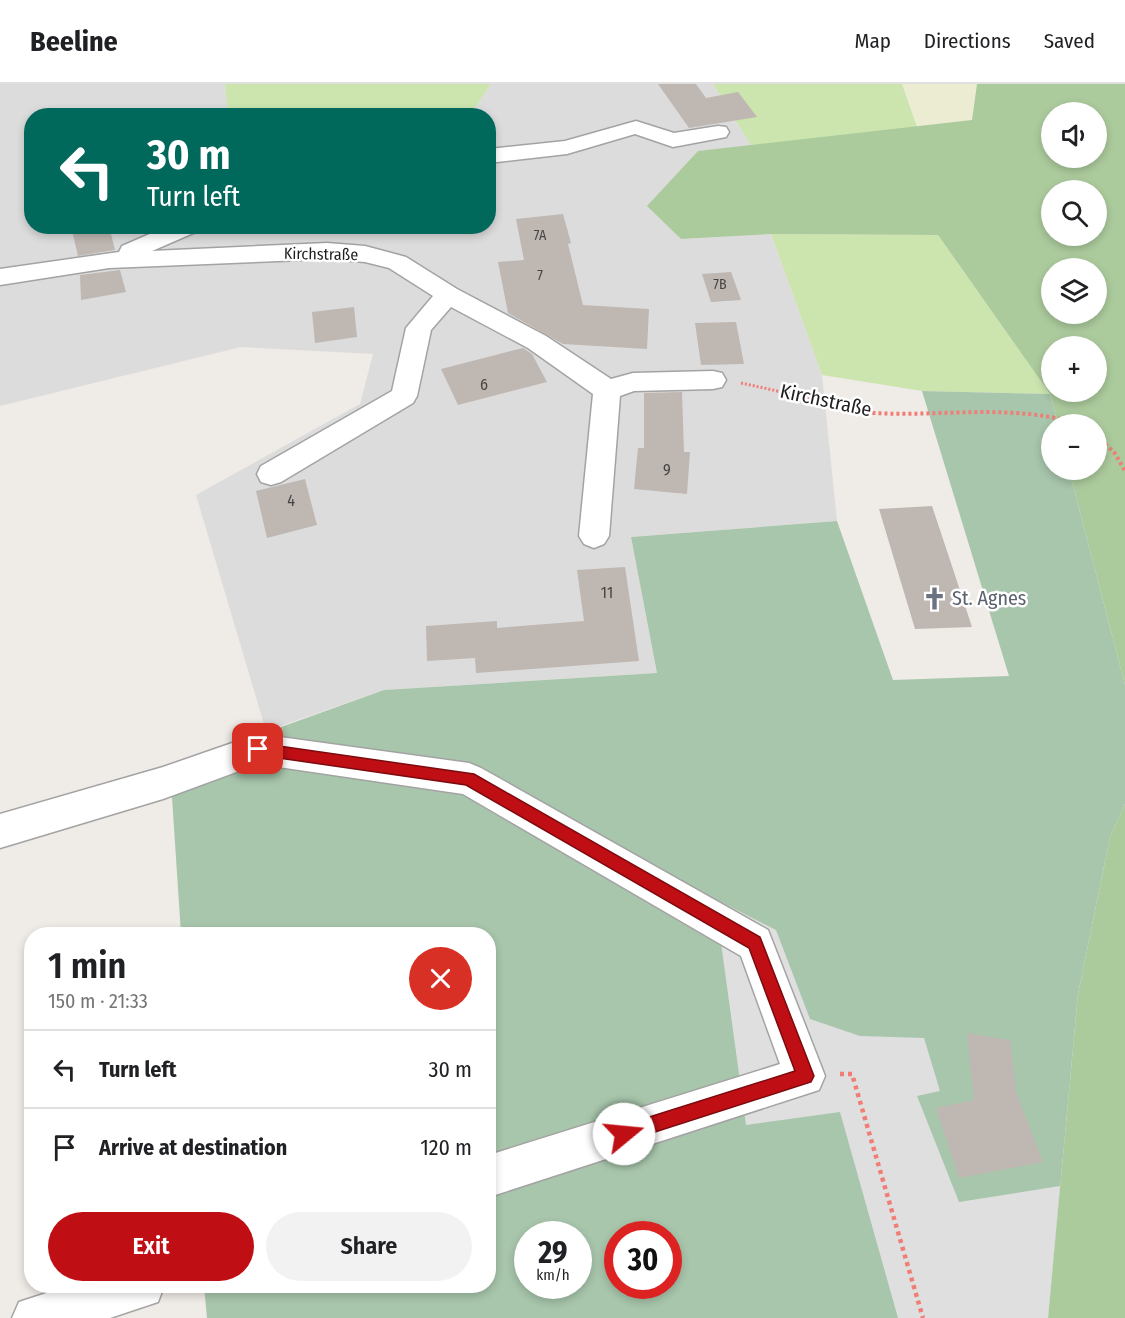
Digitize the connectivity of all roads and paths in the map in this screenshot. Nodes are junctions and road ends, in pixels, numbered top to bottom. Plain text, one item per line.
1 (718, 132) dead end
2 (496, 155) edge
3 (171, 234) edge
4 (109, 260) junction
5 (0, 277) edge
6 (448, 295) junction
7 (713, 381) joint
8 (607, 390) junction
9 (1041, 414) edge
10 (1107, 446) edge
11 (1125, 471) edge
12 (271, 474) dead end
13 (594, 536) dead end
14 (0, 831) edge
15 (805, 1076) junction
16 (496, 1174) edge
17 (118, 1293) edge
18 (35, 1318) edge
19 (923, 1318) edge

1 - 2 street
3 - 4 street
4 - 5 street, Kirchstraße
4 - 6 street, Kirchstraße
6 - 8 street, Kirchstraße
6 - 12 street
7 - 8 street
7 - 9 path, Kirchstraße
8 - 13 street
10 - 11 path
14 - 15 street
15 - 16 street
15 - 19 path
17 - 18 street

